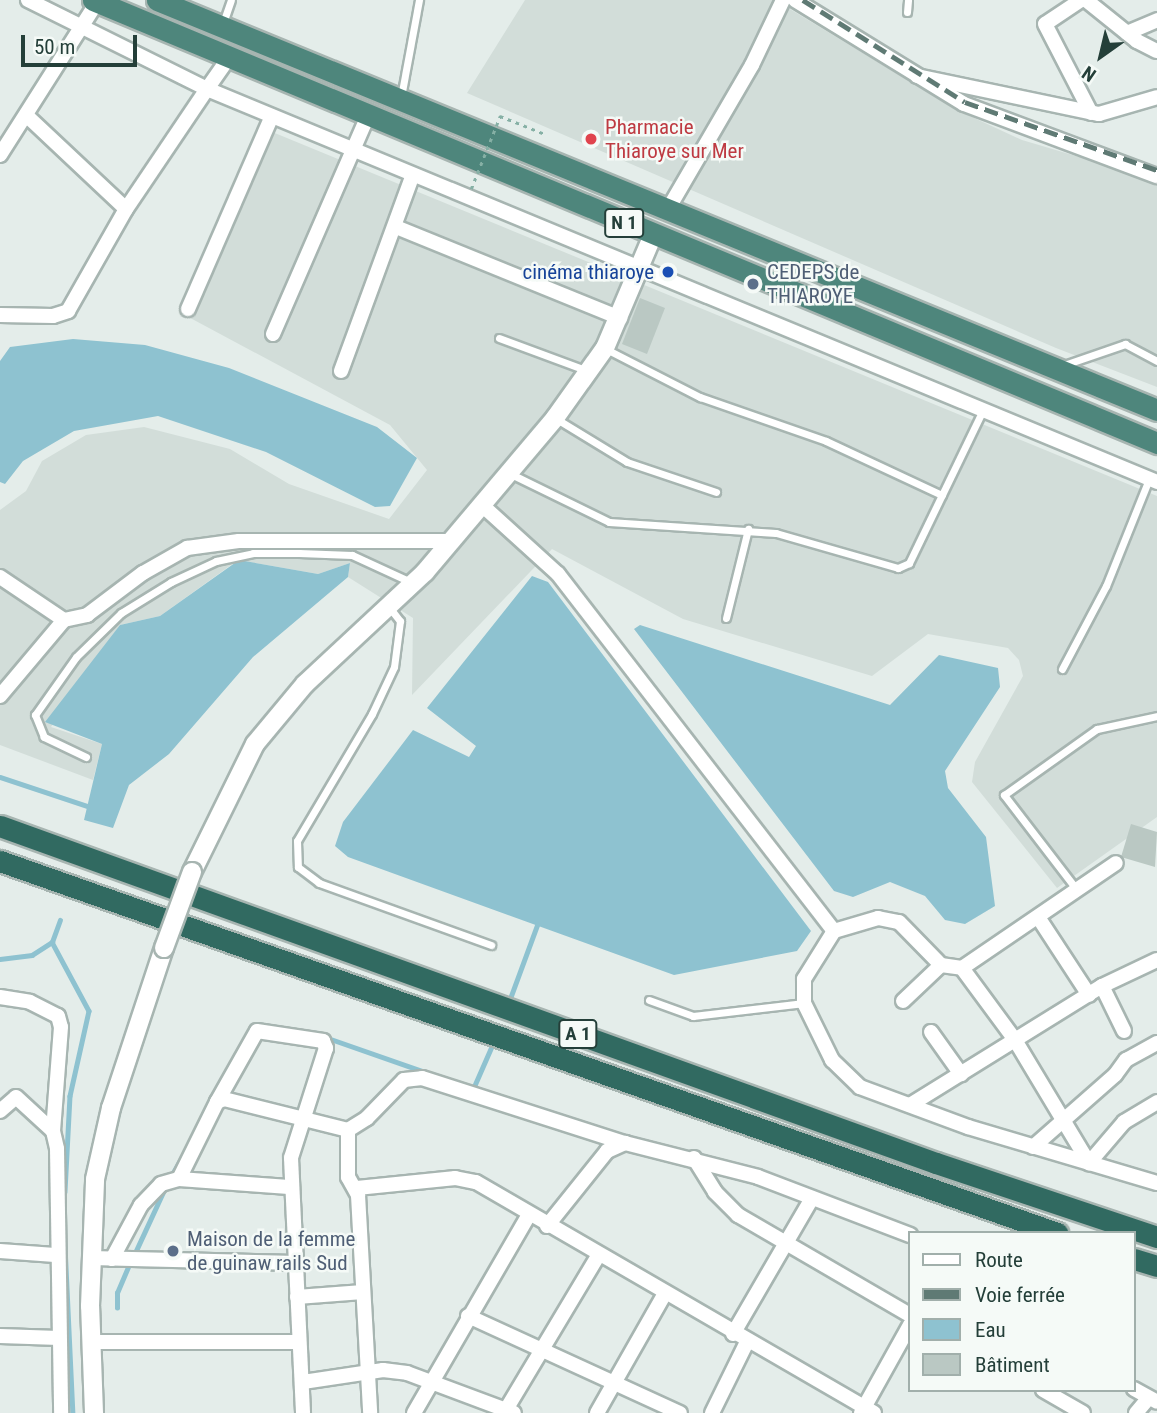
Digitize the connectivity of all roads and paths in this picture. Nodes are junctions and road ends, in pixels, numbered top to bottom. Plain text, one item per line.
1 (27, 0) edge
2 (157, 0) edge
3 (231, 0) edge
4 (419, 0) edge
5 (783, 0) edge
6 (795, 0) edge
7 (908, 0) edge
8 (1080, 0) edge
9 (1086, 0) edge
10 (95, 1) edge
11 (907, 12) dead end
12 (1157, 20) edge
13 (84, 25) junction
14 (222, 27) junction
15 (1127, 33) junction
16 (1157, 51) edge
17 (229, 57) junction
18 (912, 76) junction
19 (207, 89) junction
20 (1157, 97) edge
21 (400, 101) junction
22 (1091, 113) junction
23 (26, 115) junction
24 (272, 116) junction
25 (368, 116) junction
26 (545, 134) dead end
27 (354, 153) junction
28 (0, 155) edge
29 (1157, 176) edge
30 (412, 177) junction
31 (471, 189) dead end
32 (126, 209) junction
33 (667, 211) junction
34 (396, 227) junction
35 (653, 235) junction
36 (641, 268) junction
37 (188, 309) dead end
38 (0, 314) edge
39 (620, 318) junction
40 (273, 334) dead end
41 (499, 338) dead end
42 (605, 348) junction
43 (1157, 360) edge
44 (1054, 368) junction
45 (341, 371) dead end
46 (588, 371) junction
47 (1157, 410) edge
48 (982, 412) junction
49 (555, 418) junction
50 (1157, 443) edge
51 (510, 473) junction
52 (1153, 480) edge
53 (716, 492) dead end
54 (942, 495) junction
55 (483, 506) junction
56 (748, 530) junction
57 (452, 541) junction
58 (0, 578) edge
59 (414, 584) junction
60 (389, 606) junction
61 (726, 618) dead end
62 (64, 620) junction
63 (1062, 669) dead end
64 (0, 696) edge
65 (1157, 716) edge
66 (86, 757) dead end
67 (0, 826) edge
68 (0, 861) edge
69 (1116, 863) dead end
70 (1078, 891) junction
71 (1038, 918) junction
72 (834, 931) junction
73 (491, 945) dead end
74 (1157, 960) edge
75 (941, 965) junction
76 (962, 968) junction
77 (1102, 986) junction
78 (1088, 995) junction
79 (0, 997) edge
80 (649, 1000) dead end
81 (903, 1001) dead end
82 (804, 1003) junction
83 (1124, 1031) dead end
84 (931, 1032) dead end
85 (1015, 1040) junction
86 (1157, 1043) edge
87 (961, 1074) junction
88 (217, 1102) junction
89 (1157, 1102) edge
90 (910, 1105) junction
91 (0, 1111) edge
92 (301, 1117) junction
93 (1062, 1119) junction
94 (348, 1130) junction
95 (53, 1131) junction
96 (625, 1143) junction
97 (1033, 1147) junction
98 (694, 1158) junction
99 (1088, 1163) junction
100 (179, 1180) junction
101 (1156, 1182) edge
102 (289, 1187) junction
103 (357, 1188) junction
104 (812, 1198) junction
105 (528, 1215) junction
106 (547, 1226) junction
107 (1051, 1231) edge
108 (908, 1234) edge
109 (1157, 1237) edge
110 (785, 1245) junction
111 (0, 1251) edge
112 (55, 1255) junction
113 (598, 1256) junction
114 (91, 1258) junction
115 (112, 1259) junction
116 (1136, 1260) edge
117 (296, 1264) junction
118 (1157, 1266) edge
119 (363, 1293) junction
120 (664, 1295) junction
121 (297, 1297) junction
122 (908, 1314) edge
123 (468, 1317) junction
124 (908, 1329) edge
125 (733, 1334) junction
126 (0, 1336) edge
127 (59, 1338) junction
128 (92, 1342) junction
129 (299, 1342) junction
130 (747, 1342) junction
131 (540, 1352) junction
132 (367, 1372) junction
133 (431, 1379) junction
134 (303, 1381) junction
135 (615, 1383) junction
136 (1136, 1390) edge
137 (1046, 1392) edge
138 (1152, 1401) edge
139 (867, 1411) edge
140 (508, 1412) edge
141 (61, 1413) edge
142 (94, 1413) edge
143 (303, 1413) edge
144 (370, 1413) edge
145 (414, 1413) edge
146 (597, 1413) edge
147 (680, 1413) edge
148 (712, 1413) edge
149 (1083, 1413) edge
150 (1136, 1413) edge

1 - 13 street
2 - 14 highway, N 1
3 - 14 lane
4 - 21 lane
5 - 33 street
6 - 18 street
7 - 11 lane
8 - 22 street
9 - 15 street
10 - 13 street
10 - 17 highway, N 1
12 - 15 street
13 - 19 street
13 - 23 street
14 - 21 highway, N 1
15 - 16 street
17 - 19 street
17 - 25 highway, N 1
18 - 22 street
18 - 29 street
19 - 24 street
19 - 32 street
20 - 22 street
21 - 33 highway, N 1
23 - 28 street
23 - 32 street
24 - 27 street
24 - 37 street
25 - 27 street
25 - 35 highway, N 1
26 - 31 path, bridge
27 - 30 street
27 - 40 street
30 - 34 street
30 - 36 street
32 - 38 street
33 - 44 highway, N 1
34 - 39 street
34 - 45 street
35 - 36 street
35 - 50 highway, N 1
36 - 39 street
36 - 48 street
39 - 42 street
41 - 46 lane
42 - 46 street
42 - 54 lane
43 - 44 lane
44 - 47 highway, N 1
46 - 49 street
48 - 52 street
48 - 54 lane
49 - 51 street
49 - 53 lane
51 - 55 street
51 - 56 lane
52 - 63 lane
54 - 56 lane
55 - 57 street
55 - 72 street
56 - 61 lane
57 - 59 street
57 - 62 street
58 - 62 street
59 - 60 street
59 - 66 lane
60 - 73 lane
60 - 114 street, bridge
62 - 64 street
65 - 70 lane
67 - 109 highway, A 1
68 - 107 highway, A 1
69 - 70 street
70 - 71 street
71 - 76 street
71 - 78 street
72 - 75 street
72 - 82 street
74 - 77 street
75 - 76 street
75 - 81 street
76 - 85 street
77 - 78 street
77 - 83 street
78 - 85 street
79 - 95 street
80 - 82 lane
82 - 90 street
84 - 87 street
85 - 87 street
85 - 93 street
86 - 93 street
87 - 90 street
88 - 92 street
88 - 92 street
88 - 100 street
89 - 99 street
90 - 97 street
91 - 95 street
92 - 94 street
92 - 102 street
93 - 97 street
93 - 99 street
94 - 96 street
94 - 103 street
95 - 112 street
96 - 98 street
96 - 106 street
97 - 99 street
98 - 104 street
98 - 110 street
99 - 101 street
100 - 102 street
100 - 115 street
102 - 117 street
103 - 105 street
103 - 119 street
104 - 108 street
104 - 110 street
105 - 106 street
105 - 123 street
106 - 113 street
110 - 122 street
110 - 125 street
111 - 112 street
112 - 127 street
113 - 120 street
113 - 131 street
114 - 115 street
114 - 128 street
115 - 117 street
116 - 118 highway
117 - 121 street
119 - 121 street
119 - 132 street
120 - 125 street
120 - 135 street
121 - 129 street
123 - 131 street
123 - 133 street
124 - 139 street
125 - 130 street
126 - 127 street
127 - 141 street
128 - 129 street
128 - 142 street
129 - 134 street
130 - 139 street
130 - 148 street
131 - 135 street
131 - 140 street
132 - 133 street
132 - 134 street
132 - 144 street
133 - 140 street
133 - 145 street
134 - 143 street
135 - 146 street
135 - 147 street
136 - 138 street
137 - 149 street
138 - 150 street

